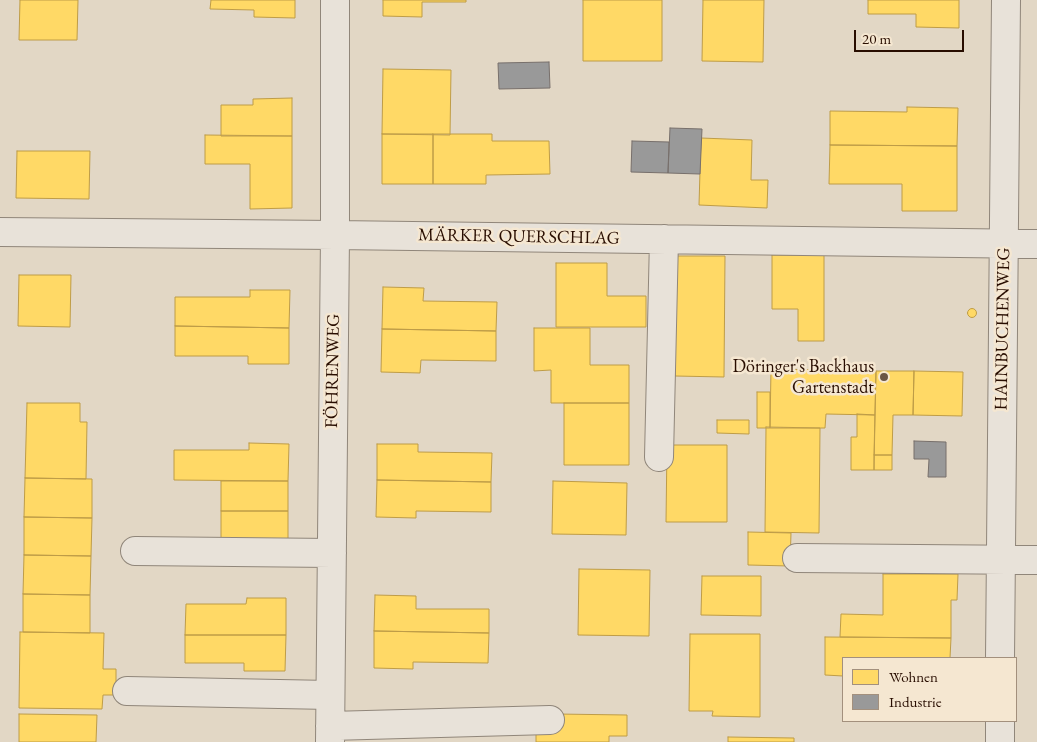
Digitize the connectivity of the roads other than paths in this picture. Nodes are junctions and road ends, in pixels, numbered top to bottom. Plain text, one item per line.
1 (335, 0) edge
2 (1006, 0) edge
3 (0, 232) edge
4 (335, 235) junction
5 (664, 239) junction
6 (1004, 244) junction
7 (1037, 244) edge
8 (659, 457) dead end
9 (135, 551) dead end
10 (332, 553) junction
11 (797, 558) dead end
12 (1001, 560) junction
13 (1037, 560) edge
14 (1000, 657) edge
15 (127, 691) dead end
16 (330, 695) junction
17 (550, 720) dead end
18 (1000, 722) edge
19 (330, 734) edge
20 (1000, 742) edge

1 - 4 street, FÖHRENWEG
2 - 6 street, HAINBUCHENWEG
3 - 4 street, MÄRKER QUERSCHLAG
4 - 5 street, MÄRKER QUERSCHLAG
4 - 10 street, FÖHRENWEG
5 - 6 street, MÄRKER QUERSCHLAG
5 - 8 street
6 - 7 street, MÄRKER QUERSCHLAG
6 - 12 street, HAINBUCHENWEG
9 - 10 street
10 - 16 street, FÖHRENWEG
11 - 12 street
12 - 13 street
12 - 14 street, HAINBUCHENWEG
15 - 16 street
16 - 19 street, FÖHRENWEG
17 - 19 street
18 - 20 street

